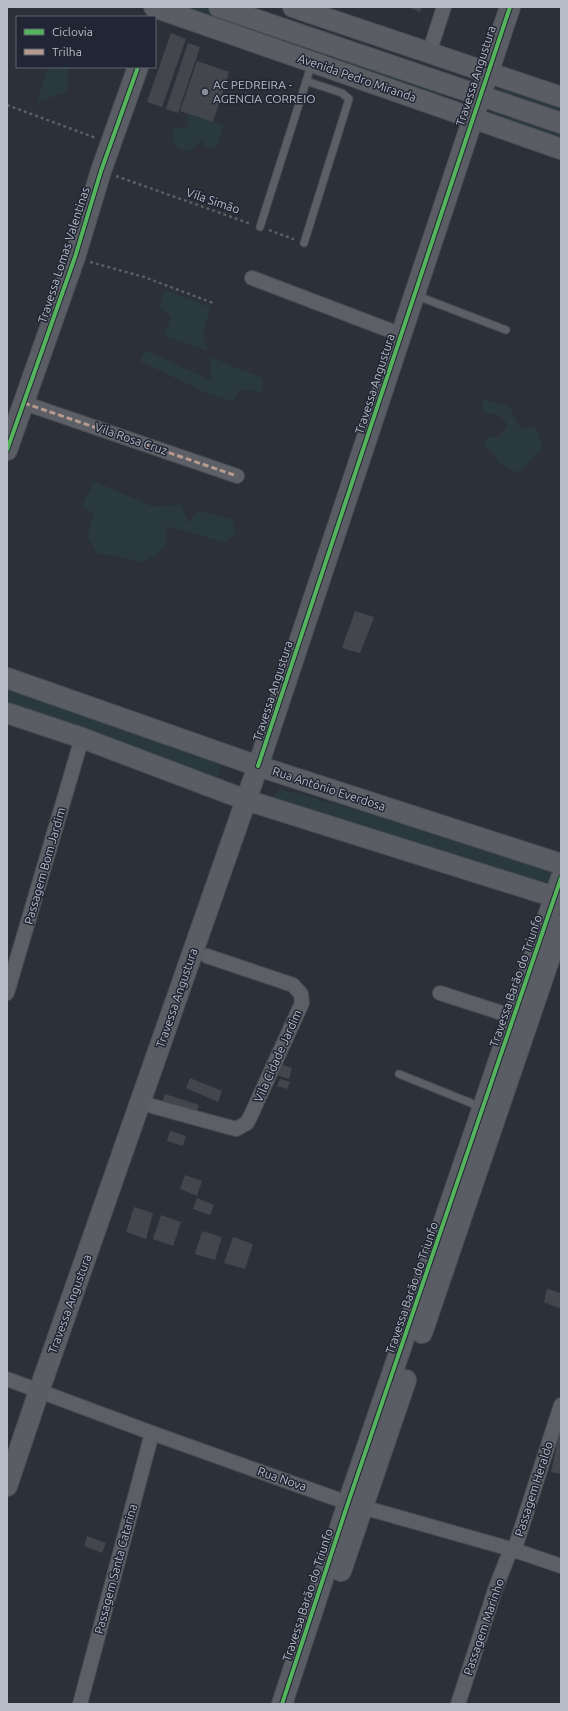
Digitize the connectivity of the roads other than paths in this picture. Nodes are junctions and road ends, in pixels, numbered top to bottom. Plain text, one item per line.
1 (219, 7) edge
2 (295, 7) edge
3 (444, 7) edge
4 (510, 7) edge
5 (156, 10) edge
6 (429, 53) junction
7 (138, 68) edge
8 (309, 72) junction
9 (488, 72) junction
10 (480, 95) junction
11 (561, 97) edge
12 (472, 118) junction
13 (561, 123) edge
14 (561, 149) edge
15 (260, 227) road end
16 (304, 243) road end
17 (252, 278) dead end
18 (415, 295) junction
19 (506, 330) dead end
20 (402, 335) junction
21 (24, 403) junction
22 (7, 450) edge
23 (237, 476) dead end
24 (7, 678) edge
25 (7, 713) edge
26 (82, 738) junction
27 (258, 766) junction
28 (246, 800) junction
29 (561, 864) edge
30 (561, 878) edge
31 (558, 898) edge
32 (561, 925) edge
33 (200, 954) junction
34 (7, 993) edge
35 (440, 993) dead end
36 (514, 1017) junction
37 (398, 1074) dead end
38 (141, 1103) junction
39 (483, 1108) junction
40 (466, 1183) junction
41 (7, 1378) edge
42 (39, 1391) junction
43 (561, 1405) edge
44 (152, 1433) junction
45 (7, 1486) edge
46 (355, 1505) junction
47 (512, 1550) junction
48 (561, 1566) edge
49 (327, 1592) junction
50 (80, 1704) edge
51 (282, 1704) edge
52 (296, 1704) edge
53 (458, 1704) edge

1 - 10 street, Avenida Pedro Miranda
2 - 6 street
3 - 6 street
4 - 9 street, Travessa Angustura
5 - 8 street, Avenida Pedro Miranda
6 - 9 street
7 - 21 street, Travessa Lomas Valentinas
8 - 12 street, Avenida Pedro Miranda
8 - 15 lane
8 - 16 lane
9 - 10 street, Travessa Angustura
9 - 11 street
10 - 12 street, Travessa Angustura
10 - 13 street, Avenida Pedro Miranda
12 - 14 street, Avenida Pedro Miranda
12 - 18 street, Travessa Angustura
17 - 20 street
18 - 19 lane
18 - 20 street, Travessa Angustura
20 - 27 street, Travessa Angustura
21 - 22 street, Travessa Lomas Valentinas
21 - 23 street, Vila Rosa Cruz
24 - 27 street, Rua Antônio Everdosa
25 - 26 street
26 - 28 street
26 - 34 street, Passagem Bom Jardim
27 - 28 street, Travessa Angustura
27 - 29 street, Rua Antônio Everdosa
28 - 31 street
28 - 33 street, Travessa Angustura
30 - 31 street, Travessa Barão do Triunfo
31 - 36 street, Travessa Barão do Triunfo
32 - 40 street, Travessa Barão do Triunfo
33 - 38 street, Travessa Angustura
33 - 38 street, Vila Cidade Jardim
35 - 36 street
36 - 39 street, Travessa Barão do Triunfo
37 - 39 lane
38 - 42 street, Travessa Angustura
39 - 40 street, Travessa Barão do Triunfo
40 - 46 street, Travessa Barão do Triunfo
41 - 42 street, Rua Nova
42 - 44 street, Rua Nova
42 - 45 street, Travessa Angustura
43 - 47 street, Passagem Heraldo
44 - 46 street, Rua Nova
44 - 50 street, Passagem Santa Catarina
46 - 47 street, Rua Nova
46 - 49 street, Travessa Barão do Triunfo
47 - 48 street, Rua Nova
47 - 53 street, Passagem Marinho
49 - 51 street, Travessa Barão do Triunfo
49 - 52 street, Travessa Barão do Triunfo

